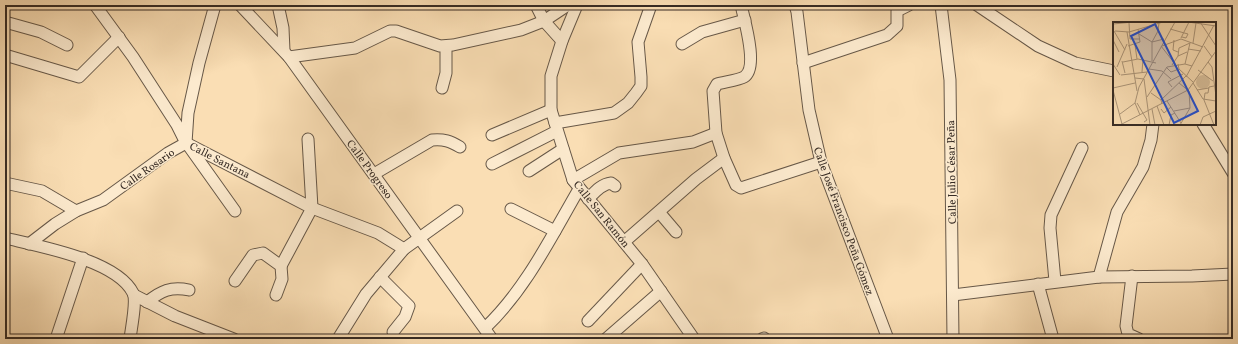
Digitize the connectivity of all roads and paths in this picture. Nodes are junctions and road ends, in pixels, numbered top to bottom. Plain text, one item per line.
1 (95, 5) edge
2 (216, 5) edge
3 (240, 5) edge
4 (278, 5) edge
5 (536, 5) edge
6 (568, 5) edge
7 (577, 5) edge
8 (651, 5) edge
9 (741, 5) edge
10 (795, 5) edge
11 (909, 5) edge
12 (941, 5) edge
13 (977, 5) edge
14 (745, 20) junction
15 (544, 21) junction
16 (5, 22) edge
17 (119, 37) junction
18 (562, 42) junction
19 (682, 44) dead end
20 (67, 45) dead end
21 (446, 46) junction
22 (287, 54) junction
23 (5, 55) edge
24 (803, 63) junction
25 (1113, 71) edge
26 (442, 88) dead end
27 (551, 110) junction
28 (1153, 125) edge
29 (1204, 125) edge
30 (556, 127) junction
31 (716, 133) junction
32 (492, 135) dead end
33 (308, 140) dead end
34 (186, 143) junction
35 (460, 147) dead end
36 (563, 148) junction
37 (1082, 148) dead end
38 (724, 158) junction
39 (821, 162) junction
40 (492, 164) dead end
41 (529, 171) dead end
42 (1233, 173) edge
43 (374, 174) junction
44 (5, 183) edge
45 (576, 185) junction
46 (615, 186) dead end
47 (588, 199) junction
48 (312, 208) junction
49 (511, 209) dead end
50 (76, 211) junction
51 (236, 211) dead end
52 (457, 211) dead end
53 (659, 212) junction
54 (555, 231) junction
55 (676, 232) dead end
56 (420, 237) junction
57 (5, 238) edge
58 (624, 242) junction
59 (29, 244) junction
60 (404, 249) junction
61 (83, 258) junction
62 (642, 264) junction
63 (281, 266) junction
64 (1233, 274) edge
65 (1132, 276) junction
66 (380, 277) junction
67 (1099, 277) junction
68 (235, 281) dead end
69 (1055, 281) junction
70 (1038, 284) junction
71 (190, 290) dead end
72 (661, 291) junction
73 (134, 295) junction
74 (276, 295) dead end
75 (953, 295) junction
76 (147, 302) junction
77 (588, 321) dead end
78 (485, 328) junction
79 (393, 332) dead end
80 (56, 339) edge
81 (130, 339) edge
82 (234, 339) edge
83 (339, 339) edge
84 (492, 339) edge
85 (606, 339) edge
86 (694, 339) edge
87 (888, 339) edge
88 (953, 339) edge
89 (1052, 339) edge
90 (1139, 339) edge

1 - 17 street, Calle Santana
2 - 34 street, Calle Rosario
3 - 22 street, Calle Progreso
4 - 22 street
5 - 15 street
6 - 15 street
7 - 18 street, Calle San Ramón
8 - 30 street
9 - 14 street
10 - 24 street, Calle José Francisco Peña Gómez
11 - 24 street
12 - 75 street, Calle Julio César Peña
13 - 25 street
14 - 19 street
14 - 31 street
15 - 18 street
15 - 21 street
16 - 20 street
17 - 23 street
17 - 34 street, Calle Santana
18 - 27 street, Calle San Ramón
21 - 22 street
21 - 26 street
22 - 43 street, Calle Progreso
24 - 39 street, Calle José Francisco Peña Gómez
27 - 30 street, Calle San Ramón
27 - 32 street
28 - 67 street
29 - 42 street
30 - 36 street, Calle San Ramón
30 - 40 street
31 - 38 street
31 - 45 street
33 - 48 street
34 - 48 street, Calle Santana
34 - 50 street, Calle Rosario
34 - 51 street
35 - 43 street
36 - 41 street
36 - 45 street, Calle San Ramón
37 - 69 street
38 - 39 street
38 - 53 street
39 - 87 street, Calle José Francisco Peña Gómez
43 - 56 street, Calle Progreso
44 - 50 street
45 - 47 street, Calle San Ramón
45 - 54 street
46 - 47 street
47 - 58 street, Calle San Ramón
48 - 60 street, Calle Santana
48 - 63 street
49 - 54 street
50 - 59 street, Calle Rosario
52 - 56 street
53 - 55 street
53 - 58 street
54 - 78 street
56 - 60 street
56 - 78 street, Calle Progreso
57 - 59 street
58 - 62 street, Calle San Ramón
59 - 61 street
60 - 66 street
61 - 73 street
61 - 80 street
62 - 72 street, Calle San Ramón
62 - 77 street
63 - 68 street
63 - 74 street
64 - 65 street
65 - 67 street
65 - 90 street
66 - 79 street
66 - 83 street
67 - 69 street
69 - 70 street
70 - 75 street
70 - 89 street
71 - 76 street
72 - 85 street
72 - 86 street, Calle San Ramón
73 - 76 street
73 - 81 street
75 - 88 street, Calle Julio César Peña
76 - 82 street
78 - 84 street, Calle Progreso

